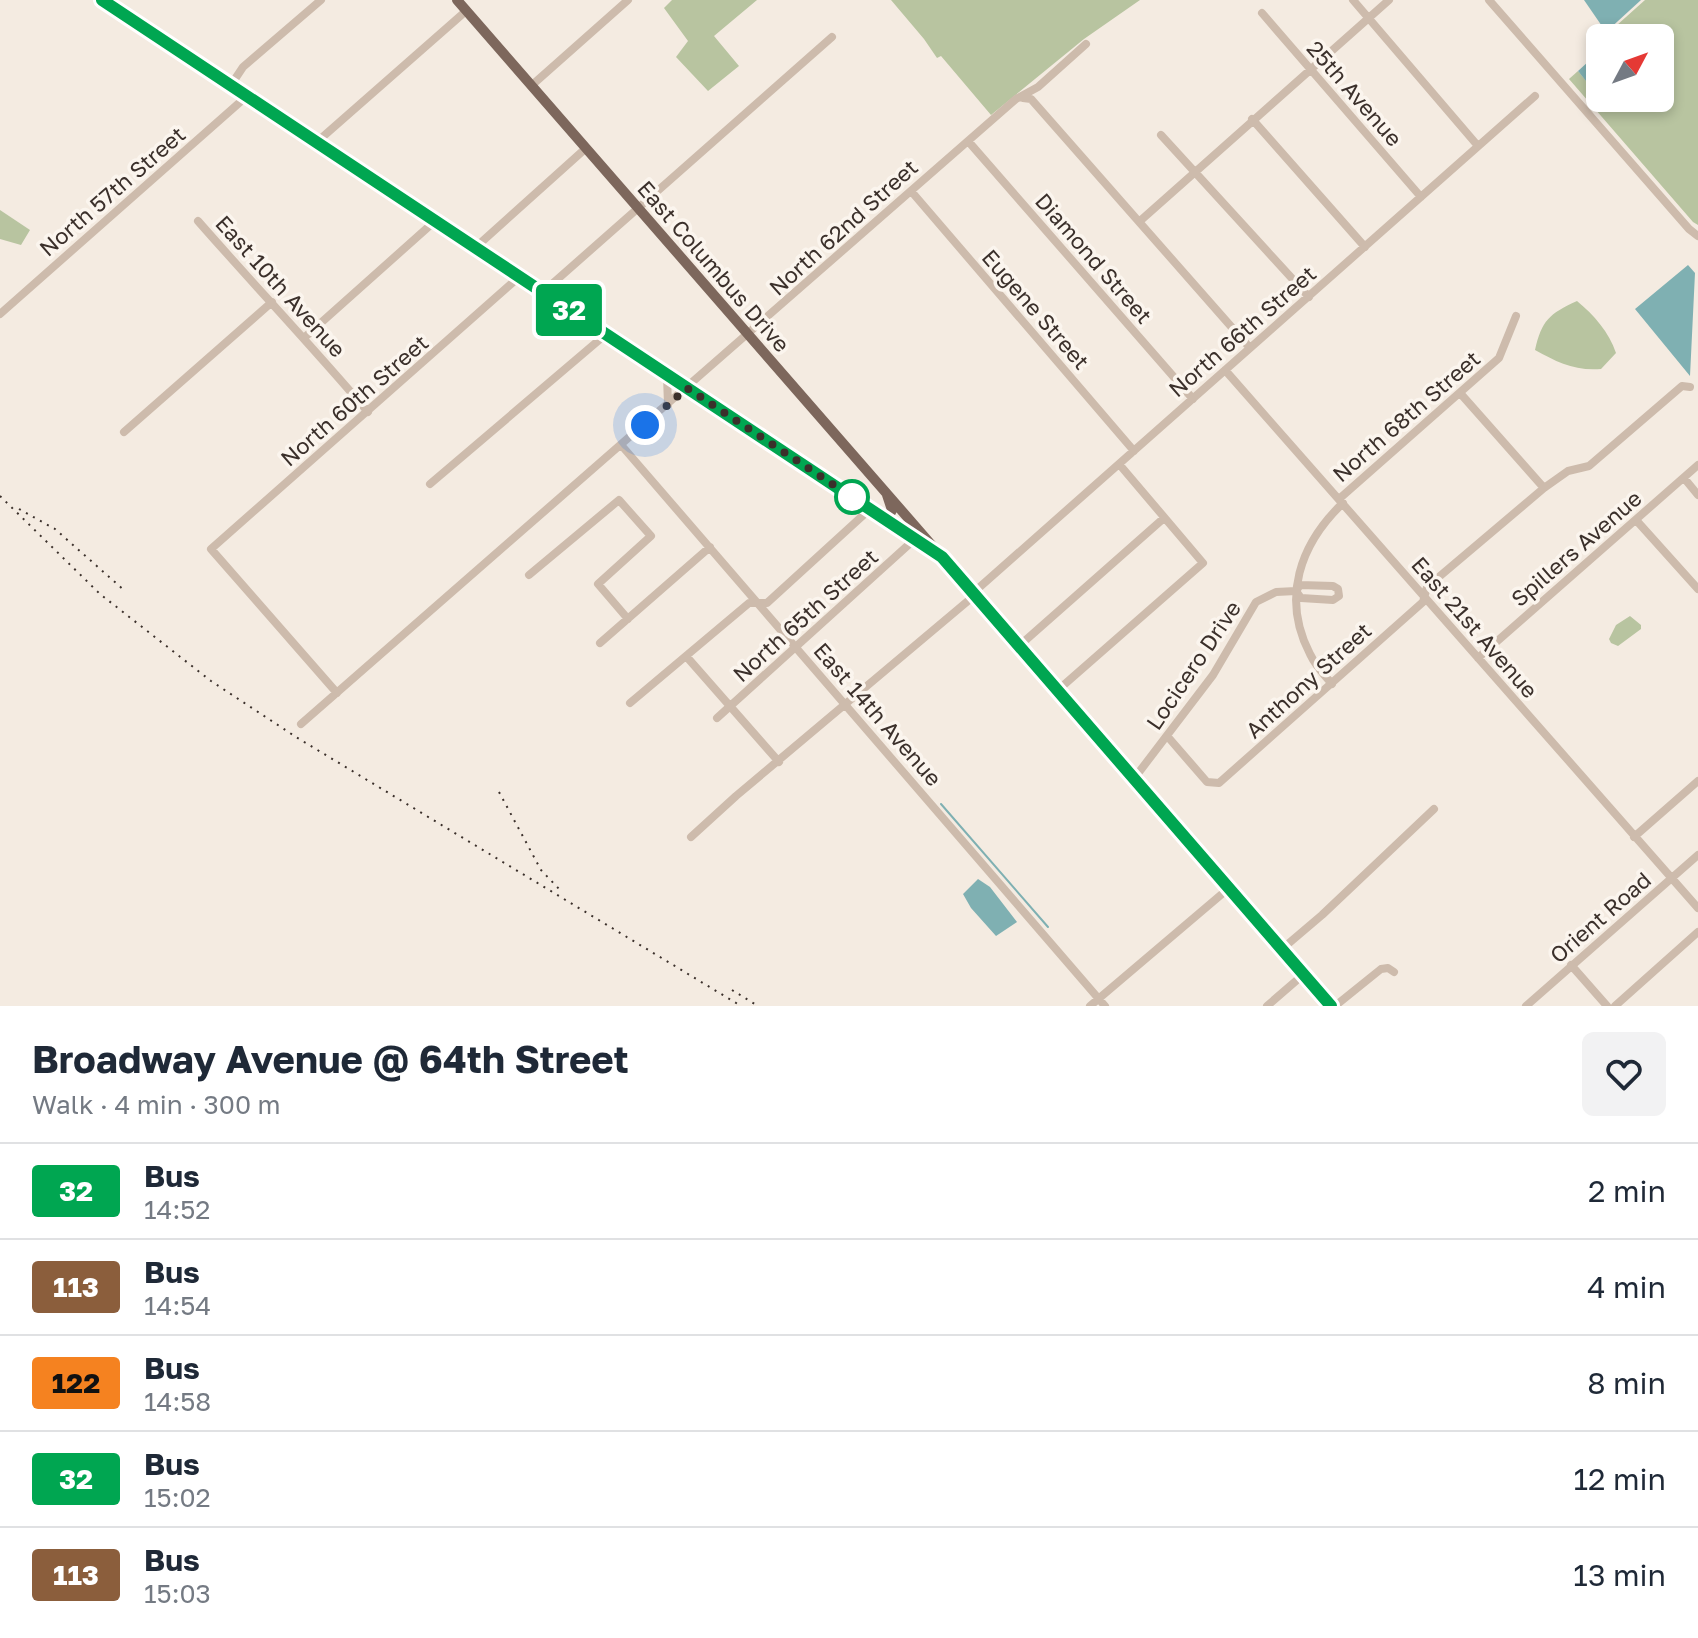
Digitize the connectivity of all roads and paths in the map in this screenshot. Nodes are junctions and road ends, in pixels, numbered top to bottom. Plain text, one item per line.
1 (104, 0) edge
2 (321, 0) edge
3 (457, 0) edge
4 (628, 0) edge
5 (1353, 0) edge
6 (1389, 0) edge
7 (1489, 0) edge
8 (466, 11) junction
9 (1262, 13) dead end
10 (1368, 18) junction
11 (832, 37) dead end
12 (1086, 44) dead end
13 (1309, 69) junction
14 (231, 85) junction
15 (531, 86) junction
16 (247, 96) junction
17 (1535, 96) dead end
18 (1022, 97) junction
19 (1252, 119) junction
20 (1161, 135) dead end
21 (318, 141) junction
22 (968, 141) junction
23 (1478, 146) junction
24 (585, 149) junction
25 (1195, 171) junction
26 (911, 191) junction
27 (1421, 197) junction
28 (638, 210) junction
29 (198, 221) dead end
30 (435, 221) junction
31 (1140, 221) junction
32 (1698, 236) edge
33 (476, 247) junction
34 (1365, 247) junction
35 (519, 277) junction
36 (543, 292) junction
37 (1309, 297) junction
38 (272, 302) junction
39 (0, 314) edge
40 (1516, 316) dead end
41 (605, 335) junction
42 (748, 335) junction
43 (305, 337) junction
44 (1250, 348) junction
45 (1225, 370) junction
46 (667, 375) junction
47 (1690, 387) dead end
48 (687, 388) junction
49 (1460, 393) junction
50 (1193, 399) junction
51 (668, 405) junction
52 (368, 412) junction
53 (124, 432) dead end
54 (622, 446) junction
55 (1134, 451) junction
56 (1119, 464) junction
57 (1698, 465) edge
58 (1684, 478) junction
59 (430, 484) dead end
60 (1544, 488) junction
61 (886, 493) junction
62 (1698, 495) edge
63 (1341, 501) junction
64 (870, 509) junction
65 (1164, 518) junction
66 (887, 520) junction
67 (1636, 520) junction
68 (914, 523) junction
69 (916, 538) junction
70 (710, 547) junction
71 (942, 557) junction
72 (529, 575) dead end
73 (1698, 589) edge
74 (1296, 591) junction
75 (974, 594) junction
76 (1425, 598) junction
77 (759, 603) junction
78 (628, 619) junction
79 (600, 643) dead end
80 (1019, 646) junction
81 (797, 647) junction
82 (686, 656) junction
83 (1478, 658) junction
84 (1332, 684) junction
85 (1058, 690) junction
86 (337, 693) junction
87 (630, 703) dead end
88 (846, 704) junction
89 (730, 706) junction
90 (717, 718) dead end
91 (301, 724) dead end
92 (1168, 737) junction
93 (779, 762) junction
94 (1133, 780) junction
95 (1698, 781) edge
96 (1434, 809) dead end
97 (691, 837) dead end
98 (1634, 837) junction
99 (1696, 860) edge
100 (1672, 878) junction
101 (1229, 888) junction
102 (1698, 908) edge
103 (1698, 932) edge
104 (1282, 949) junction
105 (1571, 965) junction
106 (1394, 972) dead end
107 (1304, 974) junction
108 (1102, 1002) edge
109 (1090, 1006) edge
110 (1267, 1006) edge
111 (1333, 1006) edge
112 (1526, 1006) edge
113 (1607, 1006) edge
114 (1615, 1006) edge

1 - 14 street
2 - 14 street
3 - 8 main road, East Columbus Drive
4 - 15 street
5 - 10 street
6 - 10 street
7 - 32 street
8 - 15 main road, East Columbus Drive
8 - 21 street
9 - 13 street, 25th Avenue
10 - 13 street
10 - 23 street
11 - 28 street
12 - 18 street, North 62nd Street
13 - 19 street
13 - 27 street, 25th Avenue
14 - 16 street
15 - 24 main road, East Columbus Drive
16 - 21 street
16 - 39 street, North 57th Street
17 - 23 street, North 66th Street
18 - 22 street, North 62nd Street
18 - 31 street
19 - 25 street
19 - 34 street
20 - 25 street
21 - 30 street
22 - 26 street, North 62nd Street
22 - 50 street, Diamond Street
23 - 27 street, North 66th Street
24 - 28 main road, East Columbus Drive
24 - 33 street
25 - 31 street
25 - 37 street
26 - 42 street, North 62nd Street
26 - 55 street, Eugene Street
27 - 34 street, North 66th Street
28 - 36 street
28 - 42 main road, East Columbus Drive
29 - 38 street, East 10th Avenue
30 - 33 street
30 - 43 street
31 - 44 street
33 - 35 street
34 - 37 street, North 66th Street
35 - 36 street
35 - 52 street, North 60th Street
36 - 41 street
37 - 44 street, North 66th Street
38 - 43 street, East 10th Avenue
38 - 53 street
40 - 49 street, North 68th Street
41 - 46 street
41 - 59 street
42 - 48 street, North 62nd Street
42 - 61 main road, East Columbus Drive
43 - 52 street, East 10th Avenue
44 - 45 street, North 66th Street
45 - 50 street, North 66th Street
45 - 63 street, East 21st Avenue
46 - 48 street
46 - 51 street
47 - 60 street, Anthony Street
48 - 51 street, North 62nd Street
48 - 64 street
49 - 60 street
49 - 63 street, North 68th Street
50 - 55 street, North 66th Street
51 - 54 street, North 62nd Street
52 - 86 street, North 60th Street
54 - 70 street, East 14th Avenue
54 - 86 street, North 62nd Street
55 - 56 street, North 66th Street
56 - 65 street
56 - 75 street, North 66th Street
57 - 58 street, Spillers Avenue
58 - 62 street
58 - 67 street, Spillers Avenue
60 - 76 street, Anthony Street
61 - 66 main road
61 - 68 main road, East Columbus Drive
63 - 74 street, North 68th Street
63 - 76 street, East 21st Avenue
64 - 66 street
64 - 77 street
65 - 80 street
65 - 85 street
66 - 69 main road
67 - 73 street
67 - 83 street, Spillers Avenue
68 - 69 main road
68 - 71 main road, East Columbus Drive
69 - 71 main road
69 - 81 street, North 65th Street
70 - 77 street, East 14th Avenue
70 - 78 street
71 - 75 main road
72 - 78 street
74 - 74 street, Locicero Drive
74 - 84 street
74 - 92 street, Locicero Drive
75 - 80 main road
75 - 88 street, North 66th Street
76 - 83 street, East 21st Avenue
76 - 84 street, Anthony Street
77 - 81 street, East 14th Avenue
77 - 82 street
78 - 79 street
80 - 85 main road
81 - 88 street, East 14th Avenue
81 - 89 street, North 65th Street
82 - 87 street
82 - 89 street
83 - 98 street, East 21st Avenue
84 - 92 street, Anthony Street
85 - 94 main road
86 - 91 street, North 62nd Street
88 - 93 street, North 66th Street
88 - 108 street, East 14th Avenue
89 - 90 street, North 65th Street
89 - 93 street
92 - 94 street, Locicero Drive
93 - 97 street, North 66th Street
94 - 101 main road
95 - 98 street
96 - 104 street
98 - 100 street, East 21st Avenue
99 - 100 street, Orient Road
100 - 102 street, East 21st Avenue
100 - 105 street, Orient Road
101 - 104 main road
101 - 108 street
103 - 114 street
104 - 107 main road
105 - 112 street, Orient Road
105 - 113 street
106 - 111 street
107 - 110 street
107 - 111 main road
108 - 109 street

